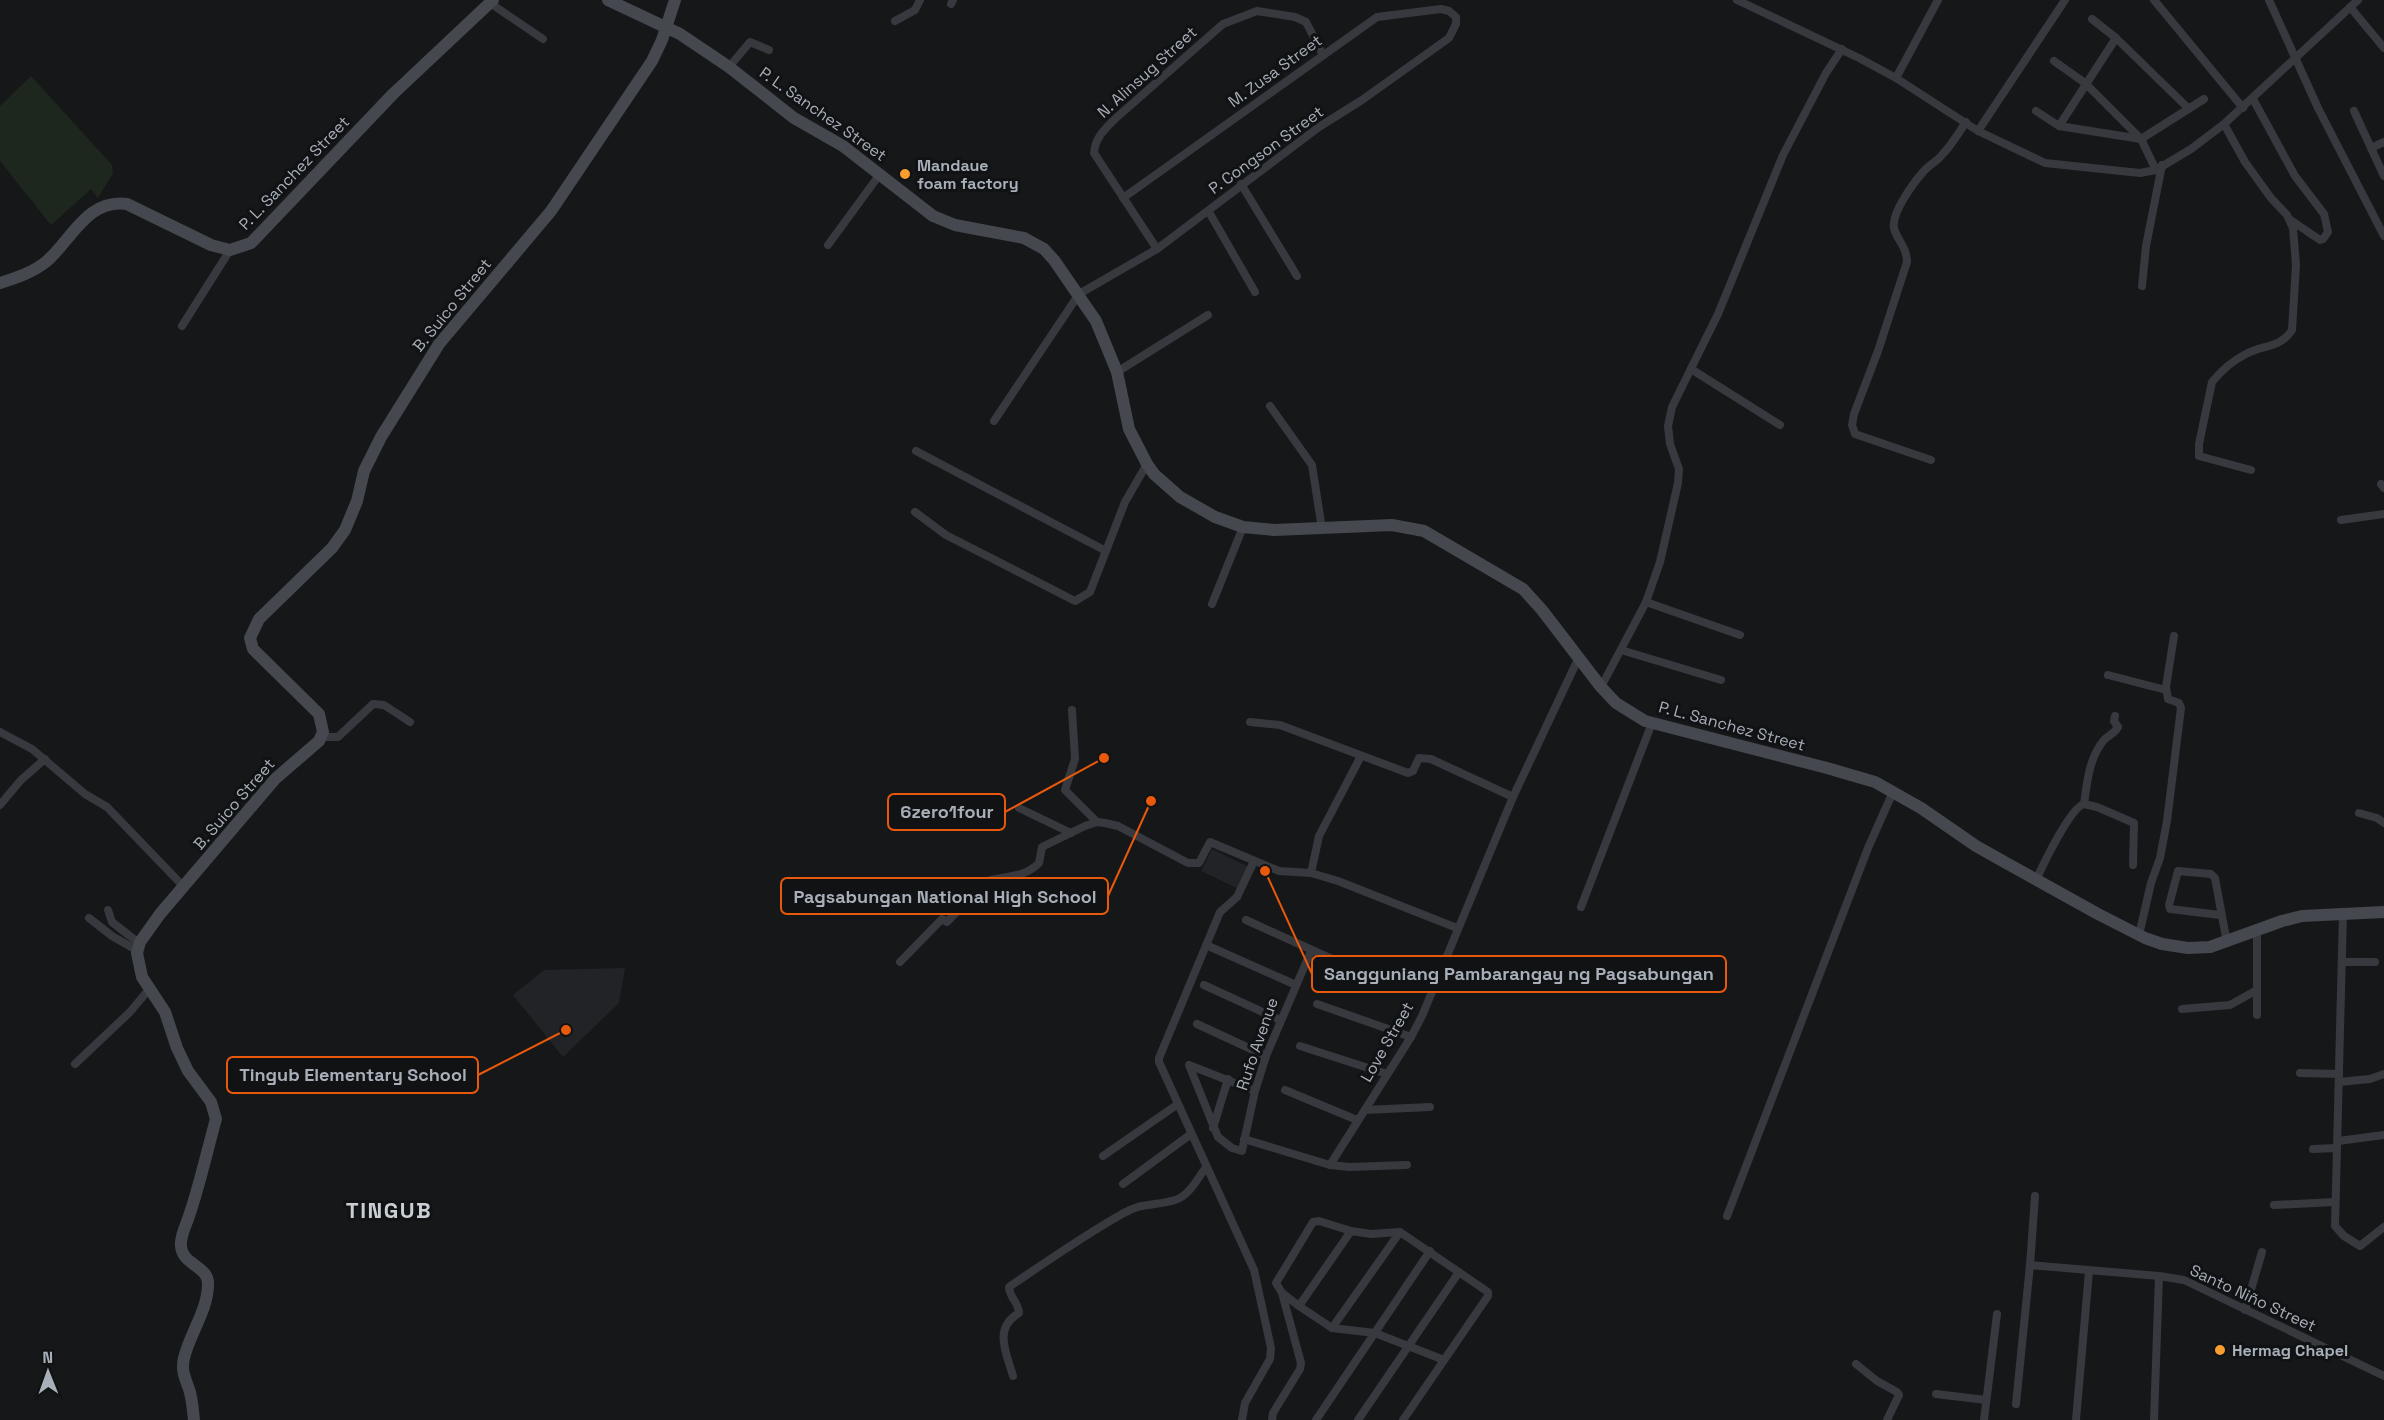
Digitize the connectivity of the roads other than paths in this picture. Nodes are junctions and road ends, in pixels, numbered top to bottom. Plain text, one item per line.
1 (608, 0) edge
2 (675, 0) edge
3 (920, 0) edge
4 (1737, 0) edge
5 (1938, 0) edge
6 (2066, 0) edge
7 (2155, 0) edge
8 (2269, 0) edge
9 (2358, 0) edge
10 (492, 2) edge
11 (2350, 7) junction
12 (1456, 17) joint
13 (2092, 19) dead end
14 (895, 21) dead end
15 (667, 27) junction
16 (2116, 38) junction
17 (543, 39) dead end
18 (2384, 48) edge
19 (1842, 49) junction
20 (769, 50) dead end
21 (1323, 55) junction
22 (2297, 58) junction
23 (2054, 61) dead end
24 (729, 67) junction
25 (1896, 78) junction
26 (2085, 83) junction
27 (2204, 99) dead end
28 (2253, 99) junction
29 (2243, 108) junction
30 (2189, 109) junction
31 (2036, 111) dead end
32 (2354, 111) dead end
33 (1966, 122) junction
34 (2224, 124) junction
35 (2059, 126) junction
36 (1978, 131) junction
37 (2141, 139) junction
38 (2384, 142) edge
39 (2371, 148) junction
40 (2159, 167) junction
41 (880, 174) junction
42 (2384, 176) edge
43 (1241, 184) junction
44 (1123, 198) junction
45 (1209, 212) junction
46 (2289, 219) junction
47 (2384, 236) edge
48 (828, 246) dead end
49 (1157, 249) junction
50 (230, 250) junction
51 (1297, 276) dead end
52 (0, 283) edge
53 (2142, 286) dead end
54 (1255, 292) dead end
55 (1079, 294) junction
56 (1208, 315) dead end
57 (182, 326) dead end
58 (1691, 369) junction
59 (1117, 372) junction
60 (1270, 406) dead end
61 (994, 421) dead end
62 (1780, 425) dead end
63 (916, 451) dead end
64 (1931, 460) dead end
65 (1147, 464) junction
66 (2251, 470) dead end
67 (915, 512) dead end
68 (2384, 514) edge
69 (2341, 520) dead end
70 (1244, 527) junction
71 (1322, 529) junction
72 (1106, 551) junction
73 (1646, 602) junction
74 (1212, 604) dead end
75 (1740, 635) dead end
76 (2174, 636) dead end
77 (1621, 650) junction
78 (1579, 657) junction
79 (2108, 675) dead end
80 (1721, 680) dead end
81 (1601, 687) junction
82 (2166, 690) junction
83 (1072, 710) dead end
84 (2115, 716) dead end
85 (410, 722) dead end
86 (1250, 722) dead end
87 (1652, 723) junction
88 (0, 732) edge
89 (321, 737) junction
90 (1361, 756) junction
91 (45, 759) junction
92 (1893, 792) junction
93 (1513, 797) junction
94 (2084, 804) junction
95 (0, 805) edge
96 (1019, 808) dead end
97 (2359, 813) dead end
98 (1096, 822) junction
99 (2384, 823) edge
100 (1071, 833) junction
101 (1254, 861) junction
102 (2133, 865) dead end
103 (1311, 873) junction
104 (2036, 880) junction
105 (184, 887) junction
106 (1581, 907) dead end
107 (108, 910) dead end
108 (2384, 912) edge
109 (2343, 913) junction
110 (2220, 915) junction
111 (89, 918) dead end
112 (1246, 920) dead end
113 (1457, 928) junction
114 (2257, 931) junction
115 (2139, 935) junction
116 (2227, 943) junction
117 (1206, 945) junction
118 (139, 948) junction
119 (1311, 951) junction
120 (1332, 959) dead end
121 (900, 962) dead end
122 (2342, 962) junction
123 (2375, 962) dead end
124 (1204, 985) dead end
125 (1296, 985) junction
126 (151, 987) junction
127 (2257, 990) junction
128 (1317, 1004) dead end
129 (2182, 1009) dead end
130 (2257, 1015) dead end
131 (1280, 1020) junction
132 (1197, 1023) dead end
133 (1411, 1037) junction
134 (1300, 1046) dead end
135 (1266, 1056) junction
136 (75, 1064) dead end
137 (2300, 1073) dead end
138 (1387, 1074) junction
139 (2384, 1074) edge
140 (2339, 1078) junction
141 (1228, 1079) junction
142 (1285, 1090) dead end
143 (1255, 1091) junction
144 (1178, 1104) junction
145 (1431, 1107) dead end
146 (1365, 1110) junction
147 (1358, 1120) junction
148 (1213, 1128) junction
149 (1191, 1134) junction
150 (2384, 1135) edge
151 (1245, 1139) junction
152 (2337, 1144) junction
153 (2313, 1149) dead end
154 (1103, 1156) dead end
155 (1330, 1165) junction
156 (1407, 1165) dead end
157 (1206, 1167) junction
158 (1123, 1184) dead end
159 (2035, 1196) dead end
160 (2334, 1203) junction
161 (2274, 1205) dead end
162 (1727, 1216) dead end
163 (2384, 1227) edge
164 (1351, 1231) junction
165 (1400, 1232) junction
166 (1430, 1251) junction
167 (2262, 1252) dead end
168 (2030, 1265) junction
169 (2089, 1271) junction
170 (1459, 1272) junction
171 (2159, 1276) junction
172 (1282, 1293) junction
173 (1299, 1306) junction
174 (2245, 1310) junction
175 (1997, 1314) dead end
176 (1332, 1328) junction
177 (1375, 1333) junction
178 (1409, 1344) junction
179 (1444, 1360) junction
180 (1856, 1364) dead end
181 (1013, 1376) dead end
182 (2384, 1376) edge
183 (1936, 1394) dead end
184 (1986, 1400) junction
185 (2016, 1404) dead end
186 (1272, 1419) edge
187 (194, 1420) edge
188 (1242, 1420) edge
189 (1316, 1420) edge
190 (1358, 1420) edge
191 (1403, 1420) edge
192 (1887, 1420) edge
193 (1984, 1420) edge
194 (2076, 1420) edge
195 (2154, 1420) edge

1 - 15 street, P. L. Sanchez Street
2 - 15 street, B. Suico Street
3 - 14 street
4 - 19 street
5 - 25 street
6 - 36 street
7 - 29 street
8 - 22 street
9 - 11 street
10 - 17 street
10 - 50 street, P. L. Sanchez Street
11 - 18 street
11 - 22 street
12 - 21 street, M. Zusa Street
12 - 43 street, P. Congson Street
13 - 16 street
15 - 24 street, P. L. Sanchez Street
15 - 89 street, B. Suico Street
16 - 26 street
16 - 30 street
19 - 25 street
19 - 58 street
20 - 24 street
21 - 44 street, M. Zusa Street
21 - 44 street, N. Alinsug Street
22 - 28 street
22 - 47 street
23 - 26 street
24 - 41 street, P. L. Sanchez Street
25 - 33 street
26 - 35 street
26 - 37 street
27 - 30 street
28 - 29 street
28 - 46 street
29 - 34 street
30 - 37 street
31 - 35 street
32 - 39 street
33 - 36 street
33 - 64 street
34 - 40 street
34 - 46 street
35 - 37 street
36 - 40 street
37 - 40 street
38 - 39 street
39 - 42 street
40 - 53 street
41 - 48 street
41 - 55 street, P. L. Sanchez Street
43 - 45 street, P. Congson Street
43 - 51 street
44 - 49 street, N. Alinsug Street
45 - 49 street, P. Congson Street
45 - 54 street
46 - 66 street
49 - 55 street, P. Congson Street
50 - 52 street, P. L. Sanchez Street
50 - 57 street
55 - 59 street, P. L. Sanchez Street
55 - 61 street
56 - 59 street
58 - 62 street
58 - 73 street
59 - 65 street, P. L. Sanchez Street
60 - 71 street
63 - 72 street
65 - 70 street, P. L. Sanchez Street
65 - 72 street
67 - 72 street
68 - 69 street
70 - 71 street, P. L. Sanchez Street
70 - 74 street
71 - 78 street, P. L. Sanchez Street
73 - 75 street
73 - 77 street
76 - 82 street
77 - 80 street
77 - 81 street
78 - 81 street, P. L. Sanchez Street
78 - 93 street, Love Street
79 - 82 street
81 - 87 street, P. L. Sanchez Street
82 - 115 street
83 - 98 street
84 - 94 street
85 - 89 street
86 - 90 street
87 - 92 street, P. L. Sanchez Street
87 - 106 street
88 - 91 street
89 - 105 street, B. Suico Street
90 - 93 street
90 - 103 street
91 - 95 street
91 - 105 street
92 - 104 street, P. L. Sanchez Street
92 - 162 street
93 - 113 street, Love Street
94 - 102 street
94 - 104 street
96 - 100 street
97 - 99 street
98 - 100 street
98 - 101 street
100 - 121 street
101 - 103 street
101 - 117 street
103 - 113 street
104 - 115 street, P. L. Sanchez Street
105 - 118 street, B. Suico Street
107 - 118 street
108 - 109 street, P. L. Sanchez Street
109 - 114 street, P. L. Sanchez Street
109 - 122 street
110 - 110 street
110 - 116 street
111 - 118 street
112 - 119 street
113 - 133 street, Love Street
114 - 116 street, P. L. Sanchez Street
114 - 127 street
115 - 116 street, P. L. Sanchez Street
117 - 125 street
117 - 144 street
118 - 126 street
119 - 120 street
119 - 125 street, Rufo Avenue
122 - 123 street
122 - 140 street
124 - 131 street
125 - 131 street, Rufo Avenue
126 - 136 street
126 - 187 street
127 - 129 street
127 - 130 street
128 - 133 street
131 - 135 street, Rufo Avenue
132 - 135 street
133 - 138 street, Love Street
134 - 138 street
135 - 143 street, Rufo Avenue
137 - 140 street
138 - 146 street, Love Street
139 - 140 street
140 - 152 street
141 - 143 street
141 - 148 street
141 - 148 street
142 - 147 street
143 - 151 street, Rufo Avenue
144 - 149 street
144 - 154 street
145 - 146 street
146 - 147 street, Love Street
147 - 155 street, Love Street
148 - 151 street, Rufo Avenue
149 - 157 street
149 - 158 street
150 - 152 street
151 - 155 street
152 - 153 street
152 - 160 street
155 - 156 street
157 - 181 street
157 - 188 street
159 - 168 street
160 - 161 street
160 - 163 street
164 - 165 street
164 - 172 street
164 - 173 street
165 - 166 street
165 - 176 street
166 - 170 street
166 - 177 street
167 - 174 street
168 - 169 street, Santo Niño Street
168 - 185 street
169 - 171 street, Santo Niño Street
169 - 194 street
170 - 178 street
170 - 179 street
171 - 174 street, Santo Niño Street
171 - 195 street
172 - 173 street
172 - 186 street
173 - 176 street
174 - 182 street, Santo Niño Street
175 - 184 street
176 - 177 street
177 - 178 street
177 - 189 street
178 - 179 street
178 - 190 street
179 - 191 street
180 - 192 street
183 - 184 street
184 - 193 street

